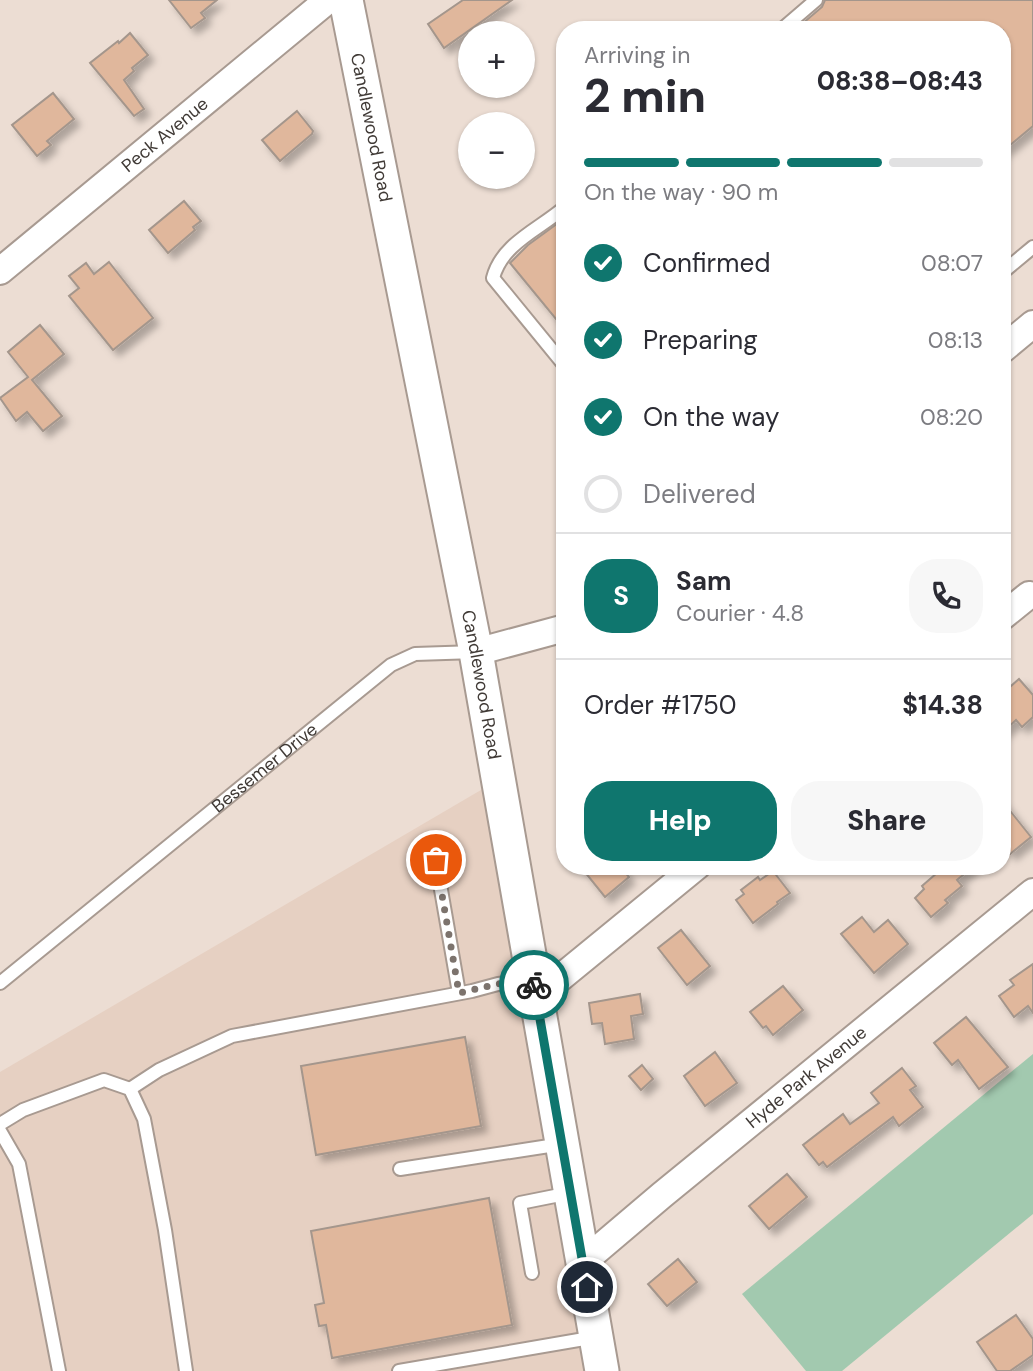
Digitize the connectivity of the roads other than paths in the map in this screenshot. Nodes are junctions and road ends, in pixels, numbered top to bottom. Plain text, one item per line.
1 (328, 0) edge
2 (346, 0) edge
3 (816, 0) edge
4 (792, 21) edge
5 (556, 214) edge
6 (1033, 247) edge
7 (1011, 265) edge
8 (0, 271) edge
9 (1033, 324) edge
10 (1011, 342) edge
11 (556, 355) edge
12 (1029, 594) dead end
13 (1011, 609) edge
14 (556, 630) edge
15 (476, 652) junction
16 (436, 860) dead end
17 (686, 875) edge
18 (1033, 892) edge
19 (533, 980) junction
20 (0, 983) edge
21 (459, 993) junction
22 (539, 1013) junction
23 (130, 1089) junction
24 (0, 1124) edge
25 (0, 1131) edge
26 (562, 1144) junction
27 (400, 1170) dead end
28 (571, 1193) junction
29 (583, 1262) junction
30 (532, 1273) dead end
31 (596, 1337) junction
32 (59, 1371) edge
33 (186, 1371) edge
34 (399, 1371) edge
35 (602, 1371) edge

1 - 8 street, Peck Avenue
2 - 15 street, Candlewood Road
3 - 4 lane
5 - 11 lane
6 - 7 lane
9 - 10 street
12 - 13 street
14 - 15 street, Bessemer Drive
15 - 19 street, Candlewood Road
15 - 20 lane, Bessemer Drive
16 - 21 lane
17 - 22 street
18 - 29 street, Hyde Park Avenue
19 - 21 lane
19 - 22 street, Candlewood Road
21 - 23 lane
22 - 26 street, Candlewood Road
23 - 24 lane
23 - 33 lane
25 - 32 lane
26 - 27 lane
26 - 28 street, Candlewood Road
28 - 29 street, Candlewood Road
28 - 30 lane
29 - 31 street, Candlewood Road
31 - 34 lane
31 - 35 street, Candlewood Road

